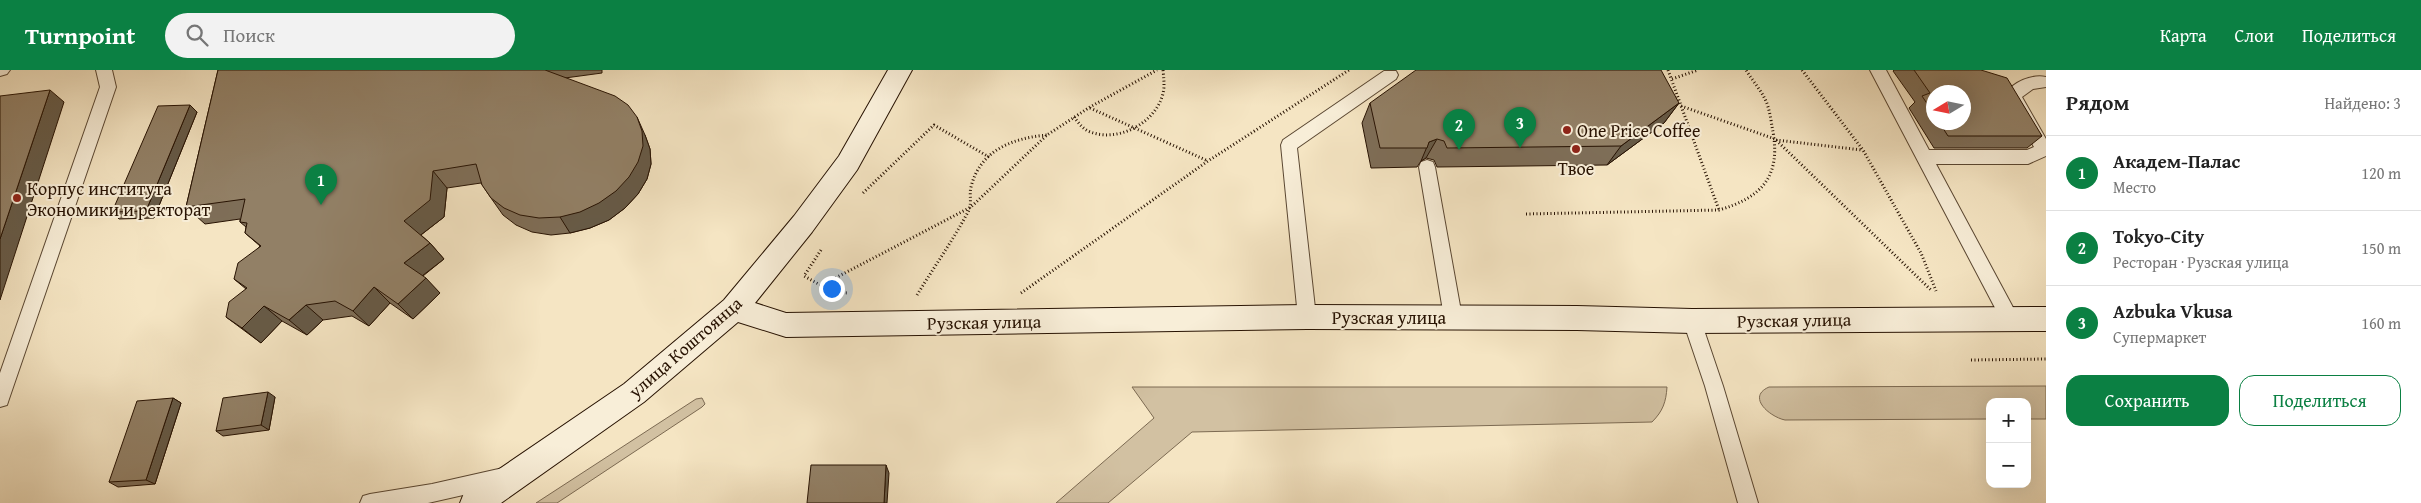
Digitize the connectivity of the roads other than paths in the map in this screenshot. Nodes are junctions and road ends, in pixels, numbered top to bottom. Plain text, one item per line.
1 (104, 70) edge
2 (900, 70) edge
3 (1878, 70) edge
4 (1390, 75) dead end
5 (2042, 80) edge
6 (1924, 157) junction
7 (1427, 167) edge
8 (734, 309) junction
9 (1307, 317) junction
10 (1452, 317) junction
11 (2010, 319) junction
12 (2046, 319) edge
13 (1692, 321) junction
14 (0, 399) edge
15 (518, 473) junction
16 (370, 503) edge
17 (475, 503) edge
18 (1748, 503) edge

1 - 14 lane
2 - 8 street, улица Коштоянца
3 - 6 lane
4 - 9 lane
5 - 6 lane
6 - 11 lane
7 - 10 lane
8 - 9 street, Рузская улица
8 - 15 street, улица Коштоянца
9 - 10 street, Рузская улица
10 - 13 street, Рузская улица
11 - 12 street, Рузская улица
11 - 13 street, Рузская улица
13 - 18 lane
15 - 16 lane
15 - 17 street, улица Коштоянца

